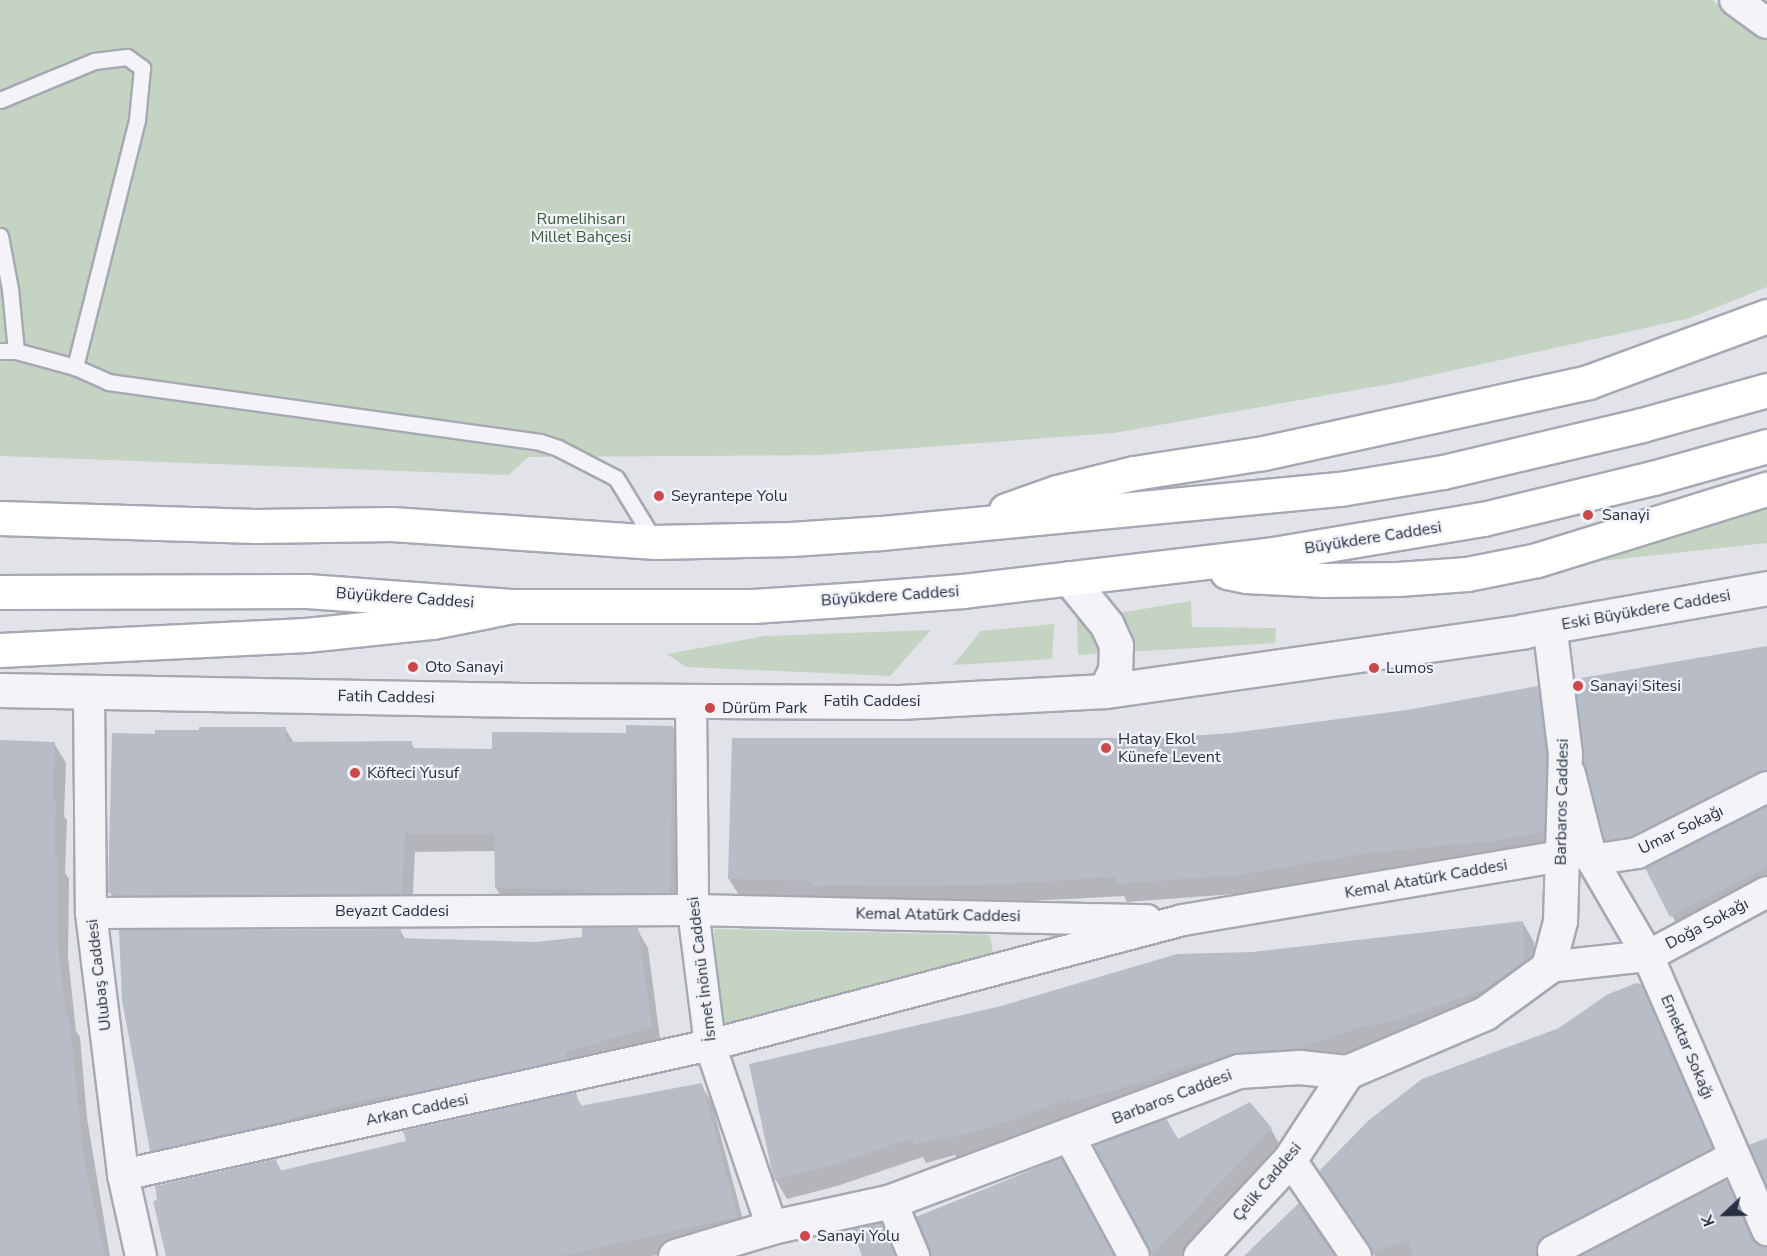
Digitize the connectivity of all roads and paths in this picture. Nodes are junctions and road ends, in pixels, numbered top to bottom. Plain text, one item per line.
1 (1735, 0) edge
2 (1767, 23) edge
3 (0, 100) edge
4 (0, 236) edge
5 (1767, 316) edge
6 (0, 351) edge
7 (16, 351) junction
8 (75, 367) junction
9 (1767, 390) edge
10 (1767, 446) edge
11 (1767, 489) edge
12 (0, 518) edge
13 (960, 526) junction
14 (656, 542) junction
15 (1185, 564) junction
16 (1069, 578) junction
17 (1767, 588) edge
18 (0, 592) edge
19 (513, 606) junction
20 (1767, 610) edge
21 (1538, 636) junction
22 (0, 650) edge
23 (0, 690) edge
24 (89, 691) junction
25 (1106, 692) junction
26 (691, 702) junction
27 (1767, 787) edge
28 (1576, 858) junction
29 (1767, 892) edge
30 (693, 910) junction
31 (92, 913) junction
32 (1184, 920) junction
33 (1648, 956) junction
34 (1548, 967) junction
35 (710, 1045) junction
36 (1347, 1072) junction
37 (1070, 1136) junction
38 (1733, 1157) junction
39 (1290, 1159) junction
40 (123, 1175) junction
41 (891, 1201) junction
42 (771, 1227) junction
43 (1767, 1230) edge
44 (1553, 1251) dead end
45 (141, 1256) edge
46 (675, 1256) edge
47 (914, 1256) edge
48 (1134, 1256) edge
49 (1200, 1256) edge
50 (1356, 1256) edge

1 - 2 street
3 - 8 lane
4 - 7 lane
5 - 13 main road
6 - 7 lane
7 - 8 lane
8 - 14 lane
9 - 13 main road
10 - 15 main road, Büyükdere Caddesi
11 - 15 main road
12 - 14 main road
13 - 14 main road
15 - 16 main road, Büyükdere Caddesi
16 - 19 main road, Büyükdere Caddesi
16 - 25 street
17 - 21 street, Eski Büyükdere Caddesi
18 - 19 main road, Büyükdere Caddesi
19 - 22 main road
20 - 21 street
21 - 25 street, Fatih Caddesi
21 - 28 street, Barbaros Caddesi
23 - 24 street, Fatih Caddesi
24 - 26 street, Fatih Caddesi
24 - 31 street, Ulubaş Caddesi
25 - 26 street, Fatih Caddesi
26 - 30 street, İsmet İnönü Caddesi
27 - 28 street, Umar Sokağı
28 - 32 street, Kemal Atatürk Caddesi
28 - 33 street, Emektar Sokağı
28 - 34 street, Barbaros Caddesi
29 - 33 street, Doğa Sokağı
30 - 31 street, Beyazıt Caddesi
30 - 32 street, Kemal Atatürk Caddesi
30 - 35 street, İsmet İnönü Caddesi
31 - 40 street, Ulubaş Caddesi
32 - 35 street, Kemal Atatürk Caddesi
33 - 34 street
33 - 38 street, Emektar Sokağı
34 - 36 street
35 - 40 street, Arkan Caddesi
35 - 42 street, İsmet İnönü Caddesi
36 - 37 street, Barbaros Caddesi
36 - 39 street, Çelik Caddesi
37 - 41 street, Barbaros Caddesi
37 - 48 street
38 - 43 street, Emektar Sokağı
38 - 44 street
39 - 49 street, Çelik Caddesi
39 - 50 street
40 - 45 street, Ulubaş Caddesi
41 - 42 street, Barbaros Caddesi
41 - 47 street
42 - 46 street, Barbaros Caddesi

